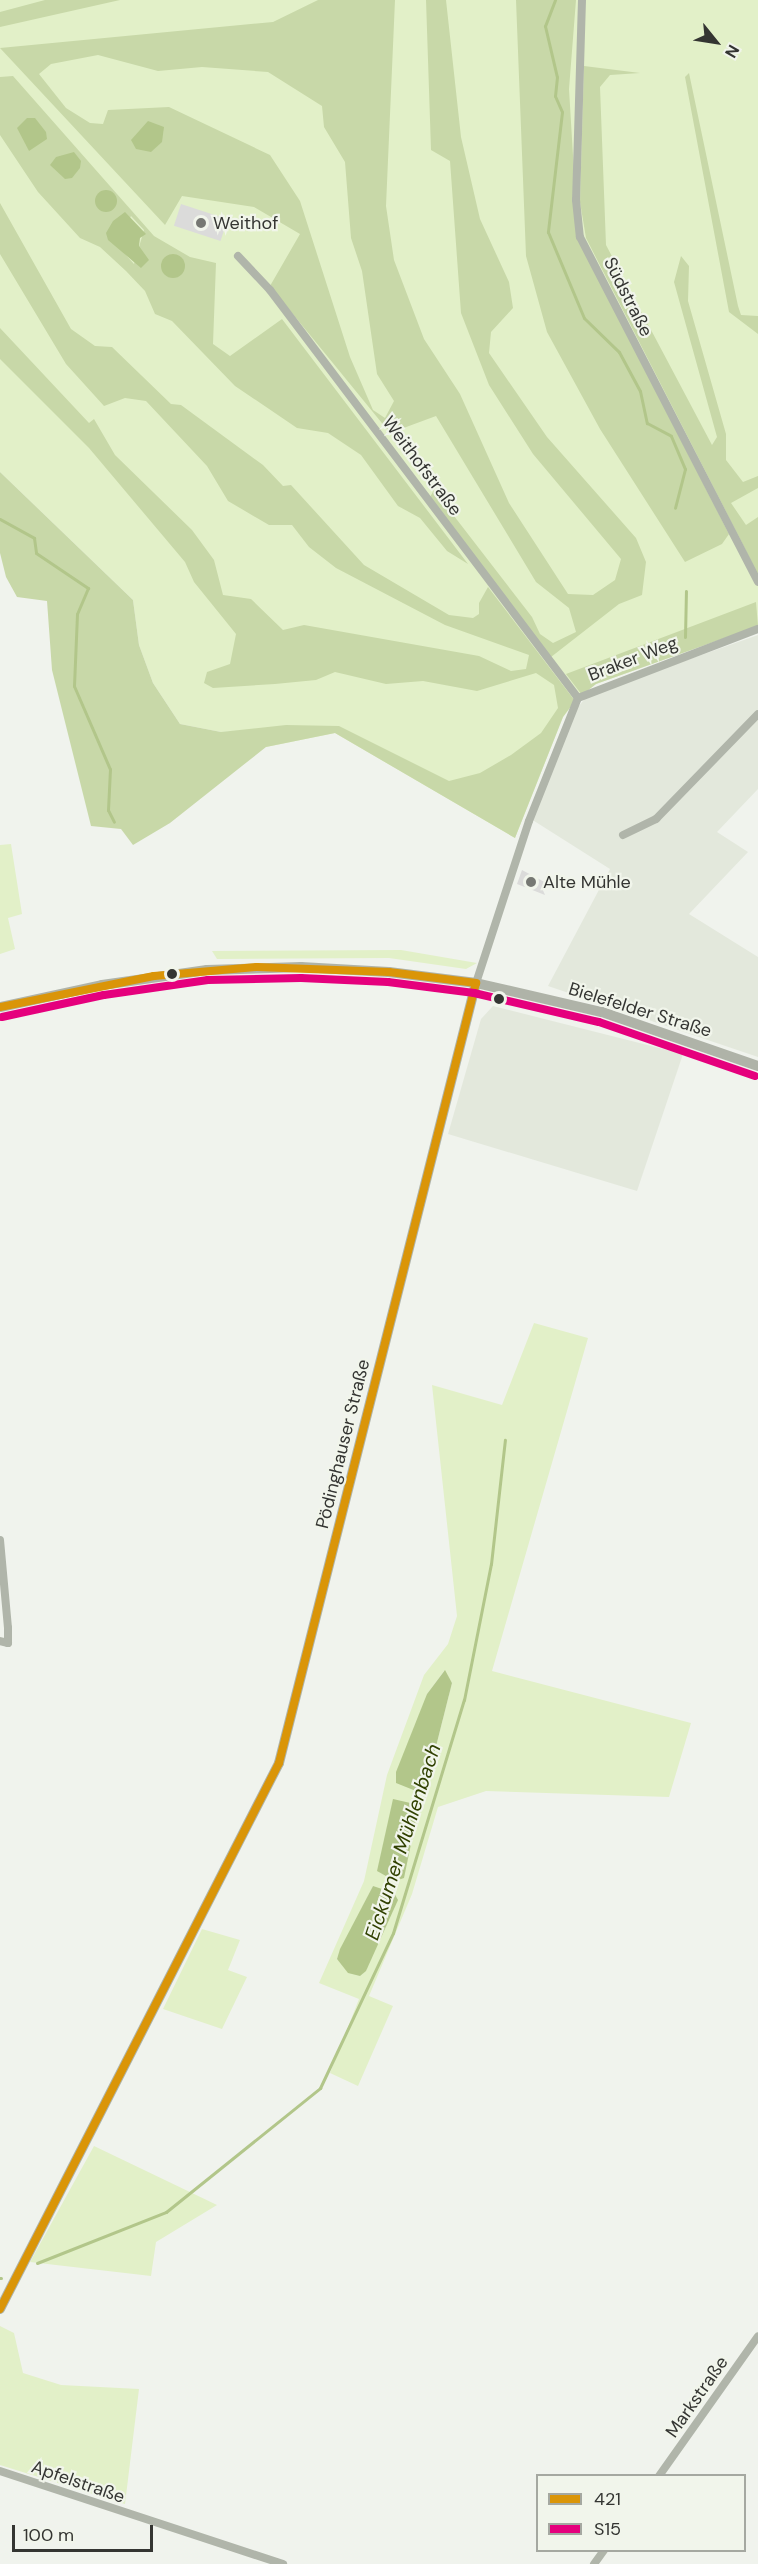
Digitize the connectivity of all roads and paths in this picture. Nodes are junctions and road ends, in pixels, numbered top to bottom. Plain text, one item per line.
1 (582, 0) edge
2 (238, 256) dead end
3 (758, 582) edge
4 (758, 629) edge
5 (578, 698) junction
6 (758, 714) edge
7 (529, 821) joint
8 (622, 835) dead end
9 (476, 983) junction
10 (0, 1007) edge
11 (758, 1066) edge
12 (0, 1540) edge
13 (0, 1641) edge
14 (0, 2308) edge
15 (758, 2336) edge
16 (0, 2471) edge
17 (660, 2474) edge
18 (283, 2564) edge

1 - 3 street, Südstraße
2 - 5 street, Weithofstraße
4 - 5 street, Braker Weg
5 - 7 street, Braker Weg
6 - 8 street
7 - 9 street, Pödinghauser Straße
9 - 10 street, Bielefelder Straße
9 - 11 street, Bielefelder Straße
9 - 14 street, Pödinghauser Straße
12 - 13 street
15 - 17 street, Markstraße
16 - 18 street, Apfelstraße

